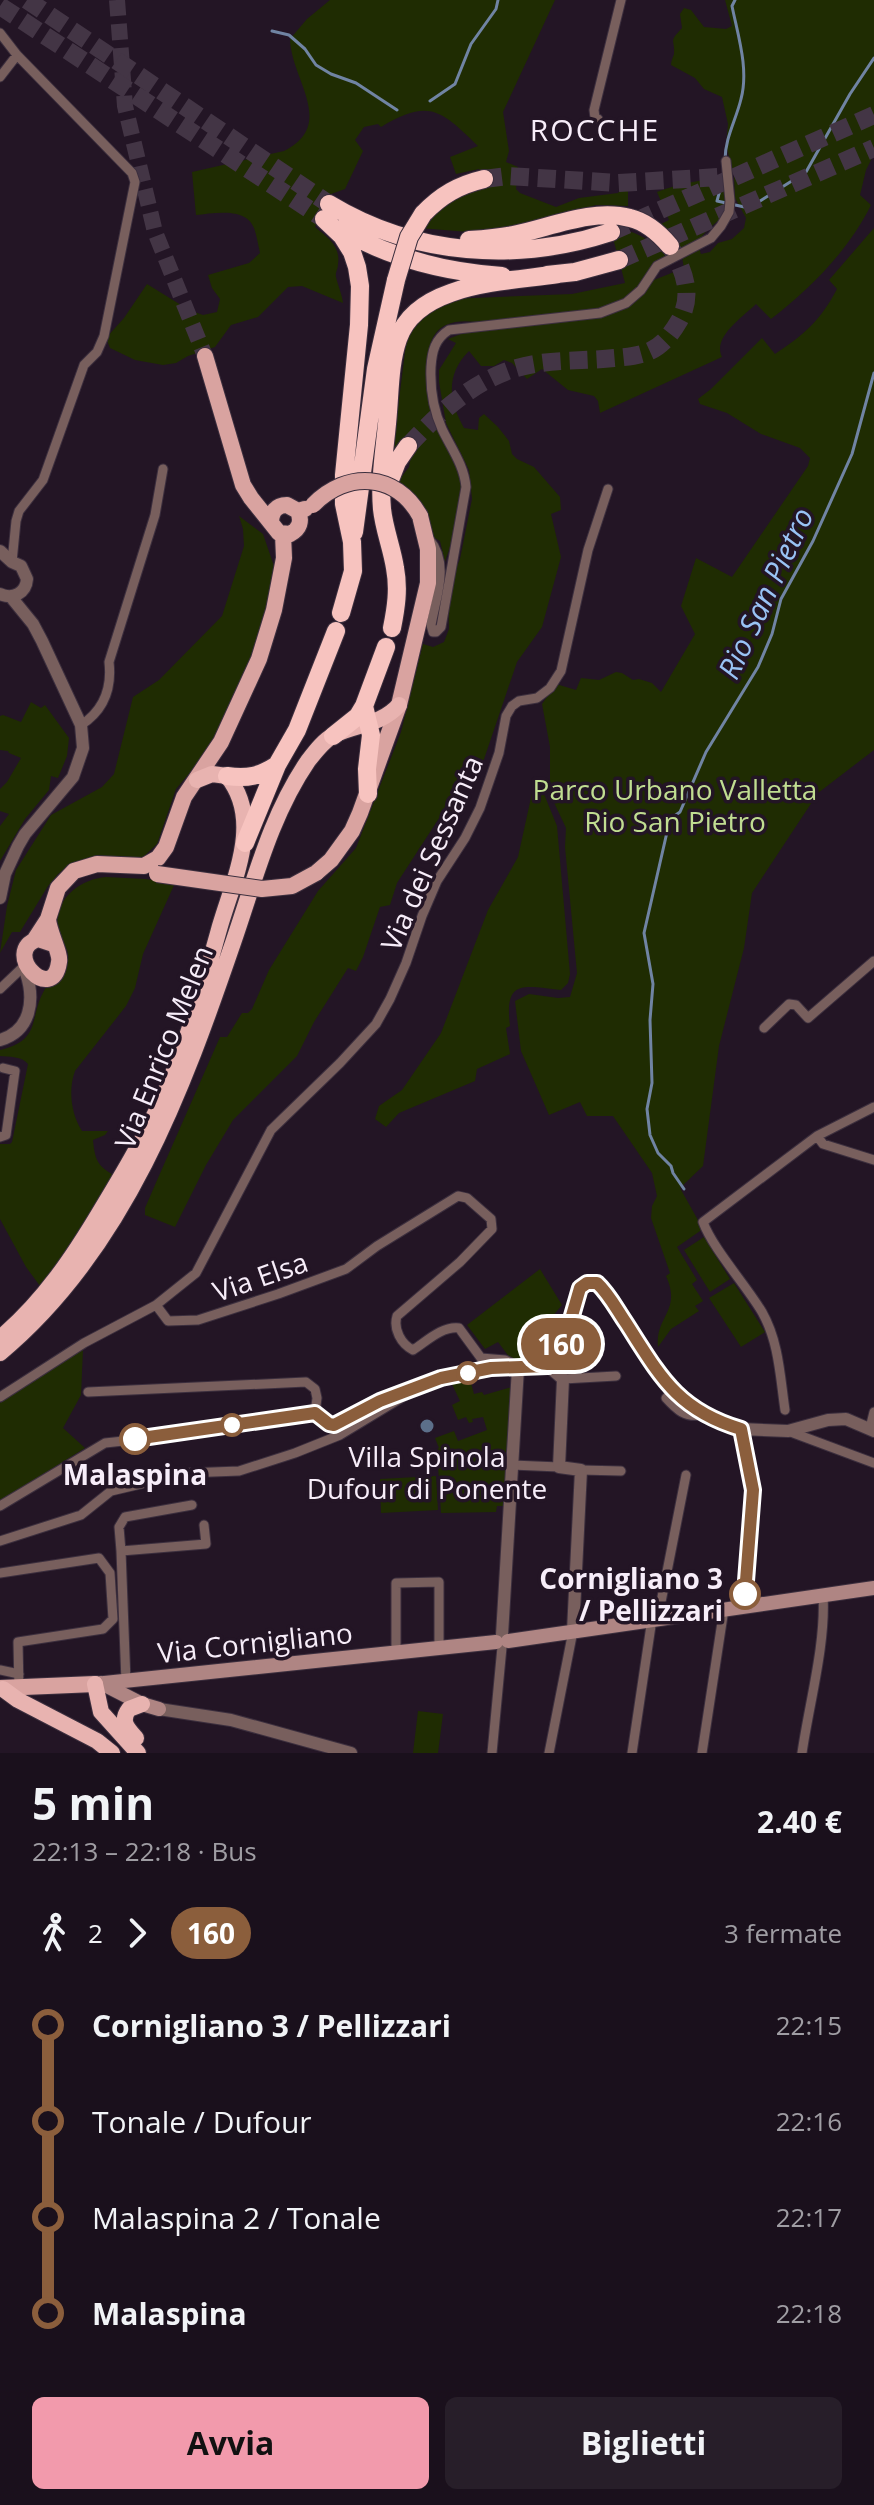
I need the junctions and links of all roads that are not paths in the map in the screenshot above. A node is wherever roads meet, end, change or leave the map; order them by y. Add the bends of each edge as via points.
1 (621, 0) edge
2 (0, 33) edge
3 (17, 55) junction
4 (0, 77) edge
5 (598, 119) dead end
6 (726, 161) dead end
7 (484, 179) tunnel mouth
8 (327, 211) junction
9 (611, 232) tunnel mouth
10 (421, 242) junction
11 (670, 246) tunnel mouth
12 (619, 260) tunnel mouth
13 (558, 274) junction
14 (205, 356) tunnel mouth
15 (408, 446) tunnel mouth
16 (163, 469) dead end
17 (608, 489) dead end
18 (382, 507) junction
19 (306, 508) junction
20 (276, 522) junction
21 (427, 536) junction
22 (352, 542) junction
23 (0, 551) edge
24 (6, 564) edge
25 (25, 589) junction
26 (5, 595) edge
27 (33, 624) junction
28 (399, 705) junction
29 (364, 706) junction
30 (81, 725) junction
31 (370, 725) junction
32 (333, 736) junction
33 (277, 765) junction
34 (227, 776) junction
35 (197, 780) junction
36 (368, 794) junction
37 (245, 843) junction
38 (134, 867) junction
39 (0, 898) edge
40 (48, 919) junction
41 (35, 939) junction
42 (53, 944) junction
43 (874, 961) edge
44 (24, 971) junction
45 (51, 975) junction
46 (0, 989) edge
47 (31, 1004) junction
48 (764, 1028) dead end
49 (0, 1040) edge
50 (3, 1068) dead end
51 (874, 1107) edge
52 (817, 1136) junction
53 (0, 1137) edge
54 (874, 1160) edge
55 (156, 1305) junction
56 (0, 1338) edge
57 (0, 1353) edge
58 (548, 1366) junction
59 (515, 1368) junction
60 (616, 1376) dead end
61 (563, 1379) junction
62 (416, 1389) junction
63 (88, 1392) dead end
64 (0, 1397) edge
65 (666, 1398) dead end
66 (785, 1410) dead end
67 (874, 1412) edge
68 (315, 1413) junction
69 (702, 1415) junction
70 (741, 1429) junction
71 (872, 1430) edge
72 (788, 1431) junction
73 (874, 1463) edge
74 (512, 1465) junction
75 (559, 1467) junction
76 (581, 1470) junction
77 (621, 1471) dead end
78 (686, 1475) dead end
79 (192, 1505) dead end
80 (0, 1506) edge
81 (204, 1525) dead end
82 (0, 1541) edge
83 (121, 1551) junction
84 (0, 1573) edge
85 (874, 1588) edge
86 (823, 1595) junction
87 (744, 1606) junction
88 (724, 1609) junction
89 (656, 1618) junction
90 (573, 1631) junction
91 (502, 1641) junction
92 (439, 1649) junction
93 (396, 1654) junction
94 (0, 1670) edge
95 (133, 1681) junction
96 (98, 1683) junction
97 (10, 1685) edge
98 (142, 1704) junction
99 (159, 1709) junction
100 (112, 1753) edge
101 (138, 1753) edge
102 (144, 1753) edge
103 (351, 1753) edge
104 (492, 1753) edge
105 (549, 1753) edge
106 (632, 1753) edge
107 (702, 1753) edge
108 (802, 1753) edge

1 - 5 street via 594,110
2 - 3 street
3 - 4 street
3 - 24 street via 135,182 104,336 84,365 43,480 19,511
6 - 21 street via 730,201 721,226 711,238 657,266 626,303 600,313 449,330 438,340 432,399 466,487 436,632 431,625 441,564
7 - 22 highway, bridge via 440,198 409,237 376,369
8 - 10 highway
8 - 13 highway via 356,238 443,269 499,276
8 - 22 highway via 352,252 360,286 344,475
9 - 10 highway via 571,245 511,252
10 - 11 highway via 487,239 615,216 644,223
12 - 13 highway
13 - 18 highway via 447,293 412,316 398,337 392,371
14 - 20 main road via 243,485
15 - 18 highway
16 - 30 street via 155,515 109,662 106,696
17 - 55 street, Via dei Sessanta via 588,550 561,671 550,688 537,698 519,701 506,716 480,808 437,881 390,999 376,1024 271,1130 196,1273
18 - 29 highway via 396,570 397,602
19 - 20 main road via 287,505
19 - 20 main road via 290,534
19 - 21 main road, bridge via 339,486 364,481 389,486 408,498
20 - 35 main road via 284,558 267,635 228,729
21 - 28 main road via 428,583
22 - 33 highway via 353,571 338,622 297,730
23 - 24 street
24 - 25 street via 21,566 27,573
25 - 26 street
25 - 27 street
26 - 27 street
27 - 30 street
28 - 31 highway
28 - 36 main road
29 - 31 highway
29 - 32 highway
30 - 39 street via 83,748 73,777 18,846
31 - 32 highway
31 - 36 highway
32 - 57 highway, Via Enrico Melen via 310,758 282,808 184,1079 125,1199 86,1263
33 - 34 highway via 252,778
33 - 37 highway
34 - 35 highway
34 - 37 highway via 243,807
35 - 38 main road via 184,797 164,851 151,863
36 - 38 main road, bridge via 343,845 316,873 292,886 262,889
37 - 56 highway, Via Enrico Melen via 190,1028 154,1116 75,1254
38 - 40 main road via 97,864 74,871 58,888
40 - 41 main road
40 - 42 main road
41 - 42 main road
41 - 44 main road via 22,949
42 - 45 main road via 60,959
43 - 48 street via 808,1018 789,1004
44 - 45 main road via 38,979
44 - 46 street
44 - 47 street
45 - 47 street
47 - 49 street via 20,1028
50 - 53 street via 15,1071 6,1135
51 - 52 street
52 - 54 street via 823,1144
52 - 66 street via 703,1222 772,1333
55 - 59 street, Via Elsa via 168,1321 198,1320 278,1294 346,1269 458,1196 491,1219 492,1229 395,1323 413,1350 442,1330 459,1328 481,1358 505,1360
55 - 64 street, Via dei Sessanta
58 - 59 street
58 - 61 street
58 - 69 street via 569,1326 580,1288 597,1283 667,1384
59 - 62 street via 441,1378
59 - 74 street
60 - 61 street
61 - 75 street
62 - 68 street via 334,1425
62 - 82 street via 340,1435 295,1453 239,1471 187,1473 111,1491 81,1515
63 - 68 street via 306,1382 315,1389
65 - 69 street via 683,1414
67 - 71 street
68 - 80 street via 105,1443
69 - 70 street
70 - 72 street
70 - 87 street via 753,1490
71 - 72 street via 846,1419
72 - 73 street
74 - 75 street
74 - 91 street
75 - 76 street
76 - 77 street
76 - 90 street
78 - 89 street
79 - 83 street via 125,1517 119,1527
81 - 83 street via 206,1544
83 - 95 street
84 - 97 street via 99,1558 110,1573 112,1623 103,1629 18,1642
85 - 86 main road, Via Cornigliano
86 - 87 main road, Via Cornigliano
86 - 108 street
87 - 88 main road, Via Cornigliano
88 - 89 main road, Via Cornigliano
88 - 107 street
89 - 90 main road, Via Cornigliano
89 - 106 street
90 - 91 main road, Via Cornigliano
90 - 105 street
91 - 92 main road, Via Cornigliano
91 - 104 street
92 - 93 main road, Via Cornigliano
92 - 93 street via 439,1582 396,1583
93 - 95 main road, Via Cornigliano
94 - 97 street
95 - 96 main road, Via Cornigliano
95 - 99 main road via 149,1690
96 - 97 main road, Via Cornigliano
96 - 98 main road
96 - 101 highway via 101,1712
97 - 100 highway via 18,1700
98 - 99 main road
98 - 102 highway via 129,1709 124,1723
99 - 103 street via 231,1720

